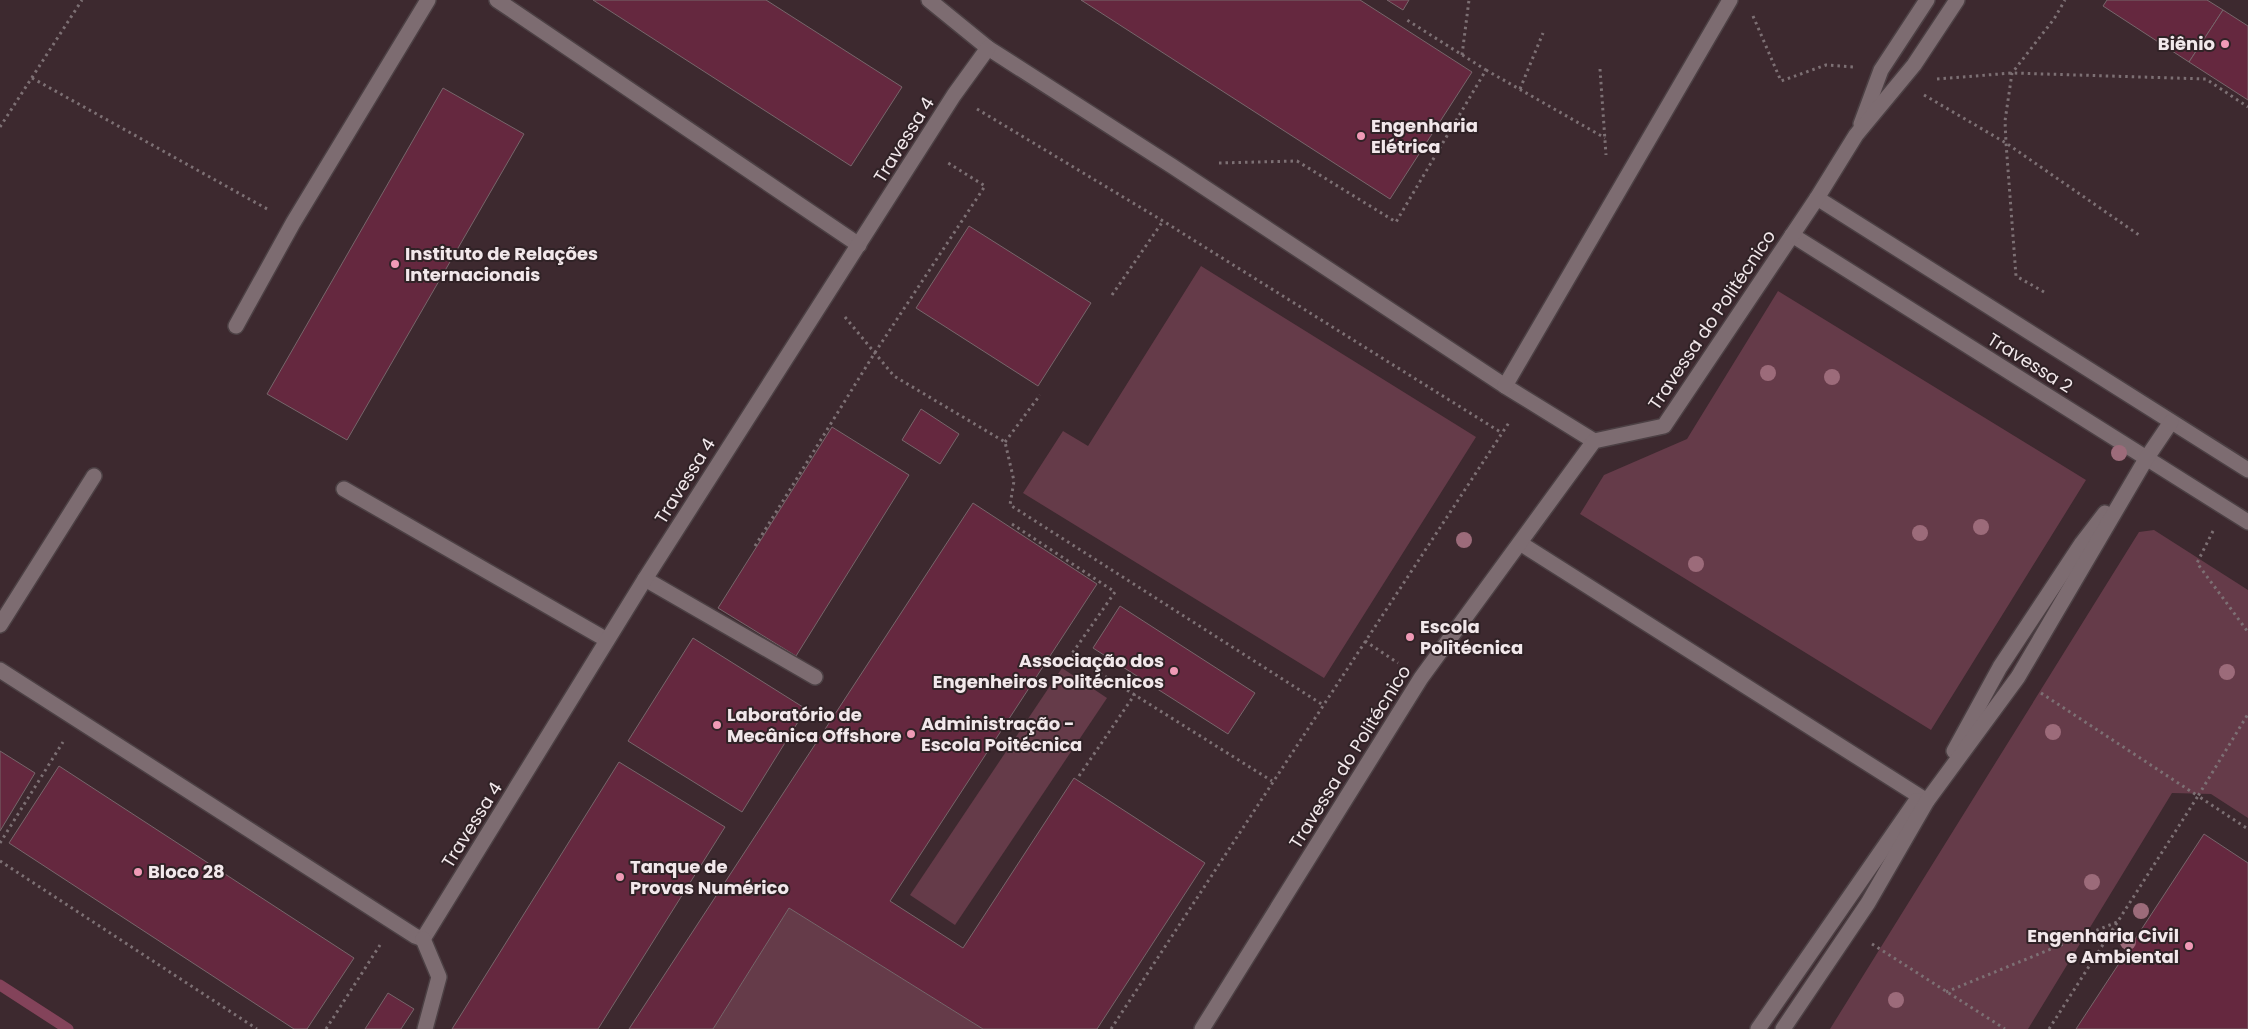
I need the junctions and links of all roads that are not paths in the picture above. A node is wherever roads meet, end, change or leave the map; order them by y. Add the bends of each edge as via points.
1 (428, 0) edge
2 (929, 0) edge
3 (1730, 0) edge
4 (1927, 0) edge
5 (1958, 0) edge
6 (500, 1) edge
7 (988, 48) junction
8 (1856, 135) junction
9 (1817, 198) junction
10 (1792, 235) junction
11 (859, 245) junction
12 (236, 326) dead end
13 (1505, 386) junction
14 (2171, 422) junction
15 (1594, 441) junction
16 (2146, 459) junction
17 (2248, 470) edge
18 (94, 476) dead end
19 (344, 489) dead end
20 (2248, 522) edge
21 (1520, 542) junction
22 (645, 579) junction
23 (0, 624) edge
24 (608, 640) junction
25 (0, 670) edge
26 (815, 677) dead end
27 (1927, 800) junction
28 (423, 939) junction
29 (425, 1029) edge
30 (1202, 1029) edge
31 (1758, 1029) edge
32 (1783, 1029) edge

1 - 12 lane via 293,223
2 - 7 lane
3 - 13 lane
4 - 8 lane, Travessa do Politécnico via 1881,70
5 - 8 lane, Travessa do Politécnico via 1901,82
6 - 11 lane
7 - 11 lane, Travessa 4 via 954,95
7 - 13 lane
8 - 9 lane, Travessa do Politécnico
9 - 10 lane, Travessa do Politécnico
9 - 14 lane, Travessa 2
10 - 15 lane, Travessa do Politécnico via 1664,426
10 - 16 lane, Travessa 2
11 - 22 lane, Travessa 4
13 - 15 lane
14 - 16 lane
14 - 17 lane, Travessa 2
15 - 21 lane, Travessa do Politécnico
16 - 20 lane, Travessa 2
16 - 27 lane via 2018,678
16 - 27 lane via 2082,543 2000,667
18 - 23 lane
19 - 24 lane
21 - 27 lane
21 - 30 lane, Travessa do Politécnico via 1421,678
22 - 24 lane, Travessa 4
22 - 26 lane
24 - 28 lane, Travessa 4
25 - 28 lane
27 - 31 lane via 1916,802
27 - 32 lane via 1868,903
28 - 29 lane via 438,977

